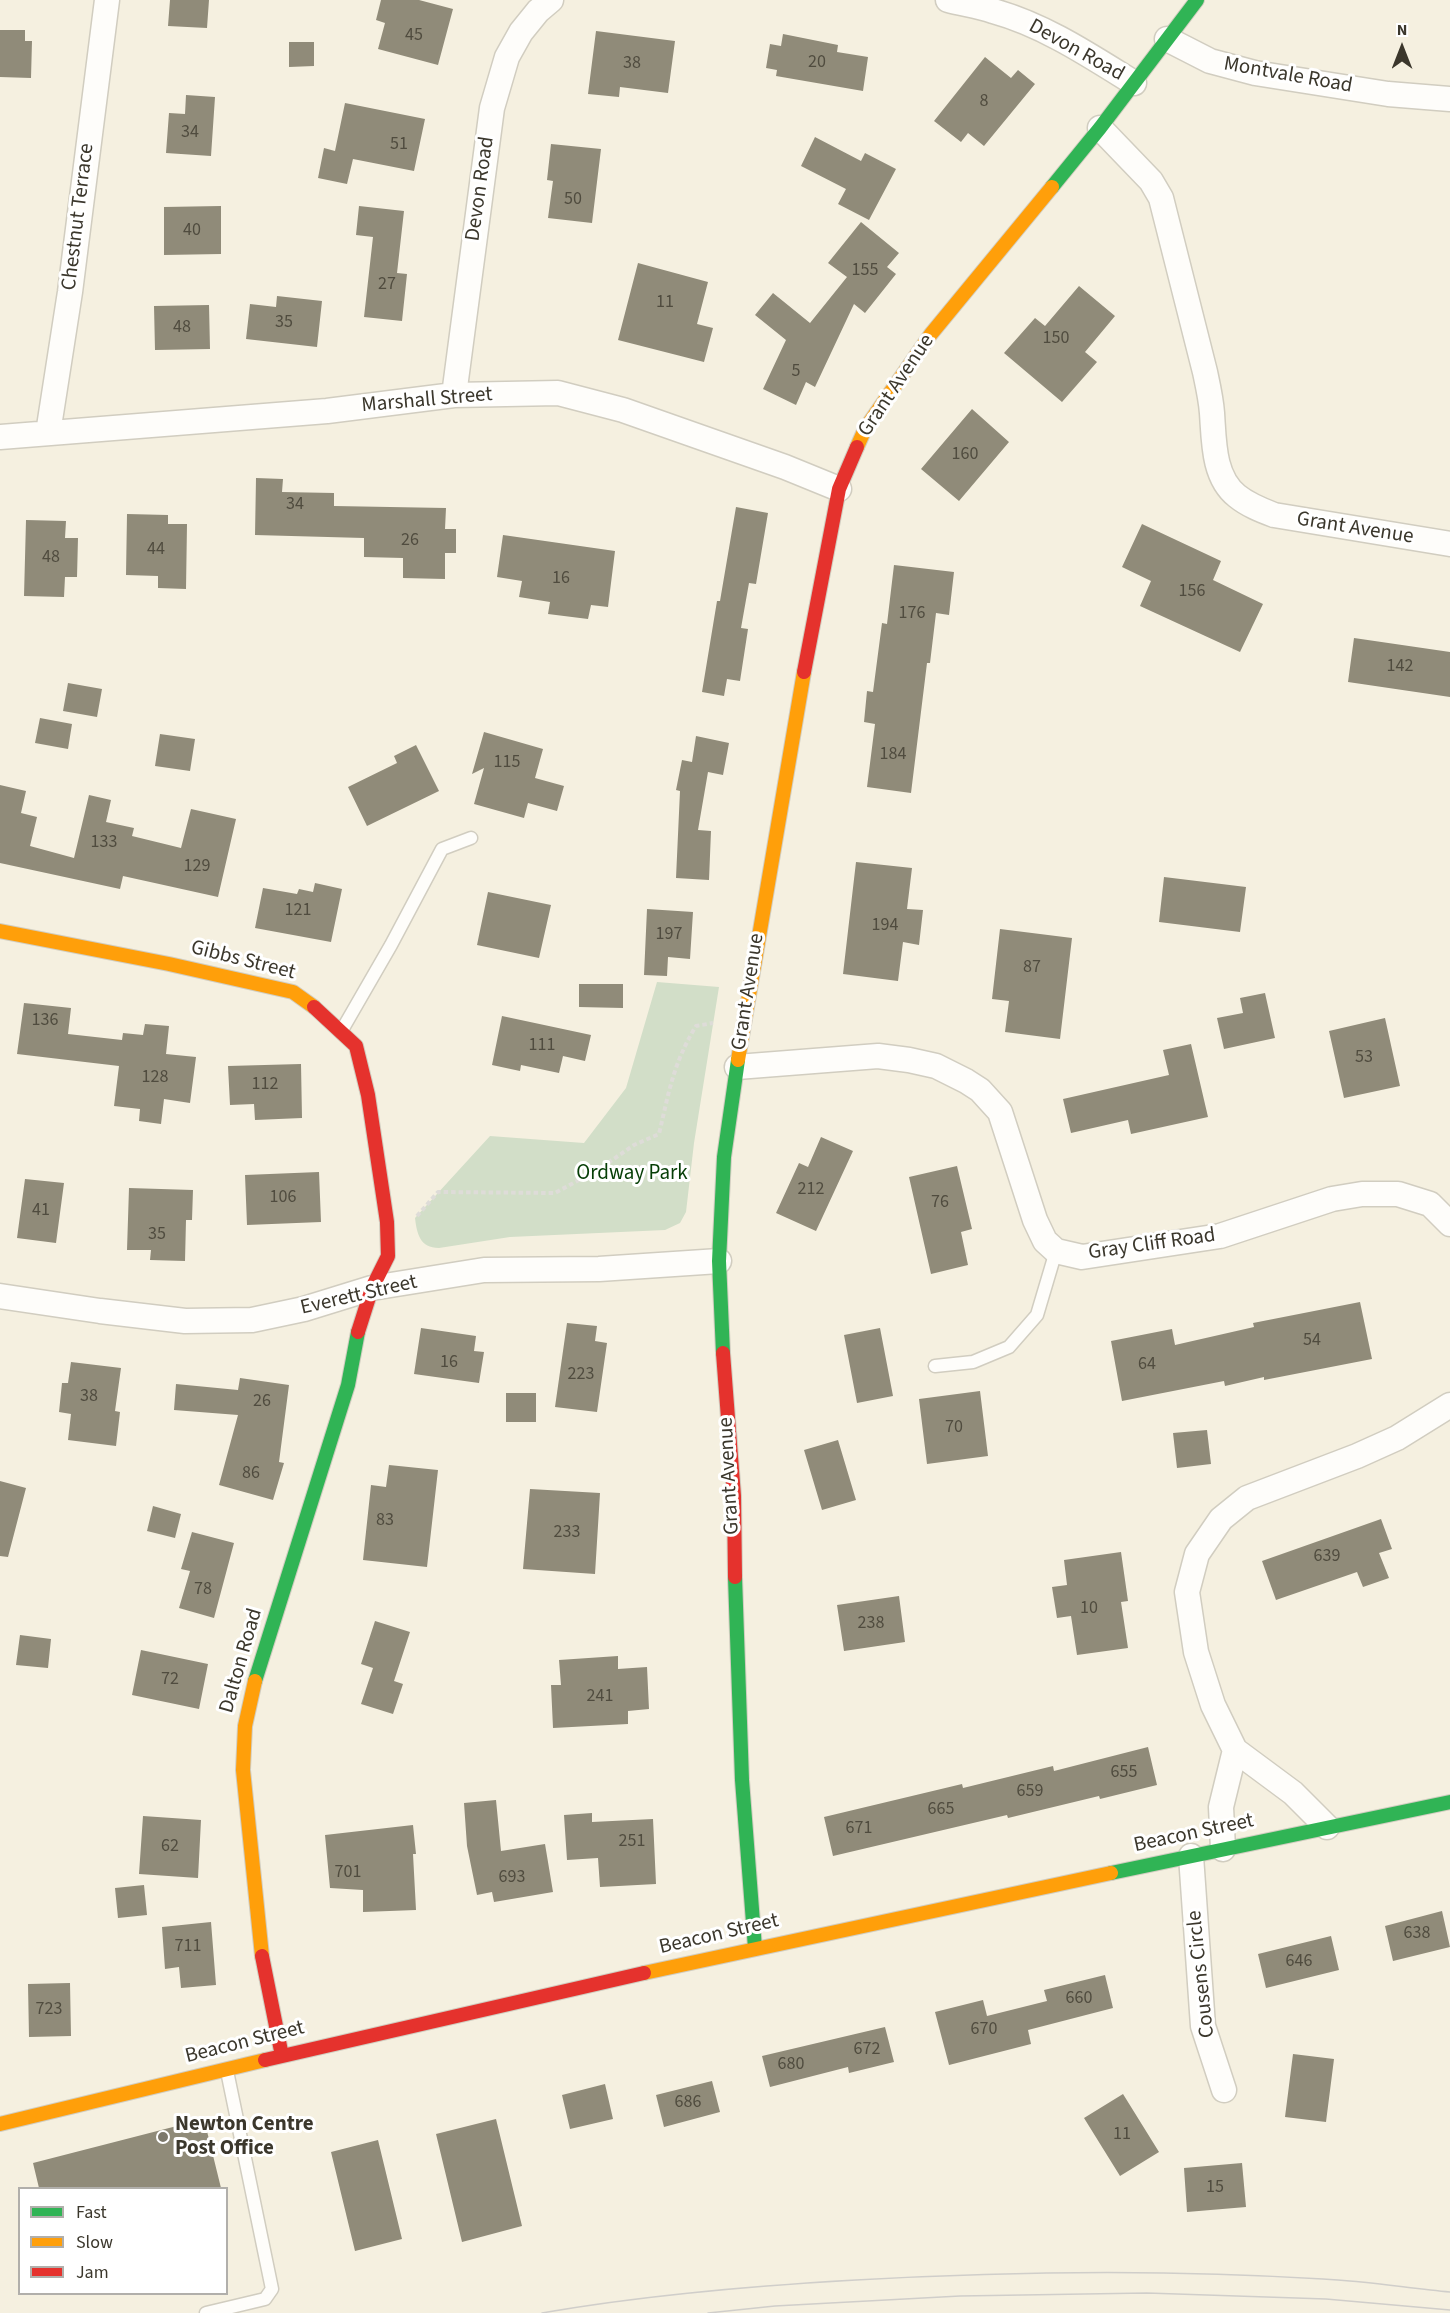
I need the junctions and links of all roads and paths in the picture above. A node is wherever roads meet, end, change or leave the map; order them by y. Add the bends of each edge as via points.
1 (107, 0) edge
2 (551, 0) edge
3 (948, 0) edge
4 (1197, 0) edge
5 (1167, 39) junction
6 (1134, 83) junction
7 (1450, 99) edge
8 (1100, 128) junction
9 (454, 395) junction
10 (48, 433) junction
11 (0, 437) edge
12 (839, 489) junction
13 (1450, 544) edge
14 (471, 838) dead end
15 (0, 931) edge
16 (713, 1023) dead end
17 (342, 1031) junction
18 (737, 1067) junction
19 (415, 1218) dead end
20 (1450, 1224) edge
21 (1056, 1251) junction
22 (719, 1261) junction
23 (372, 1288) junction
24 (0, 1296) edge
25 (935, 1366) dead end
26 (1450, 1405) edge
27 (1235, 1750) junction
28 (1450, 1802) edge
29 (1327, 1827) junction
30 (1223, 1849) junction
31 (1191, 1856) junction
32 (754, 1948) junction
33 (282, 2055) junction
34 (227, 2069) junction
35 (1224, 2090) dead end
36 (0, 2124) edge
37 (206, 2313) edge

1 - 10 street, Chestnut Terrace
2 - 9 street, Devon Road via 520,32 507,57 492,108
3 - 6 street, Devon Road via 993,11 1042,30
4 - 5 street, Grant Avenue
5 - 6 street, Grant Avenue
5 - 7 street, Montvale Road via 1210,61 1248,71 1388,94
6 - 8 street, Grant Avenue
8 - 12 street, Grant Avenue via 931,334 865,429
8 - 13 street, Grant Avenue via 1136,164 1161,198 1205,372 1215,450 1226,484 1236,495 1274,515
9 - 10 street, Marshall Street via 327,411
9 - 12 street, Marshall Street via 558,393 623,410
10 - 11 street, Marshall Street
12 - 18 street, Grant Avenue via 791,740
14 - 17 lane via 442,849
15 - 17 street, Gibbs Street via 293,992
16 - 19 path via 696,1026 685,1044 673,1073 659,1134 555,1193 438,1192
17 - 23 street, Gibbs Street via 356,1046 368,1095 387,1221 388,1256
18 - 21 street, Gray Cliff Road via 878,1056 936,1066 966,1081 1000,1112 1035,1220 1045,1241
18 - 22 street, Grant Avenue via 724,1157
20 - 21 street, Gray Cliff Road via 1430,1204 1398,1194 1362,1194 1332,1199 1220,1236 1082,1257
21 - 25 lane via 1037,1315 1009,1347 973,1362
22 - 23 street, Everett Street via 599,1269 484,1270
22 - 32 street, Grant Avenue via 734,1496 742,1780
23 - 24 street, Everett Street via 252,1320 184,1321
23 - 33 street, Dalton Road via 345,1396 253,1686 245,1726 243,1770 257,1918
26 - 27 street via 1387,1442 1247,1498 1221,1519 1197,1554 1187,1592 1196,1652 1213,1705
27 - 29 street via 1293,1793
27 - 30 street via 1221,1807
28 - 29 street, Beacon Street
29 - 30 street, Beacon Street
30 - 31 street, Beacon Street
31 - 32 street, Beacon Street
31 - 35 street, Cousens Circle via 1203,2026
32 - 33 street, Beacon Street
33 - 34 street, Beacon Street
34 - 36 street, Beacon Street
34 - 37 lane via 272,2289 265,2299

